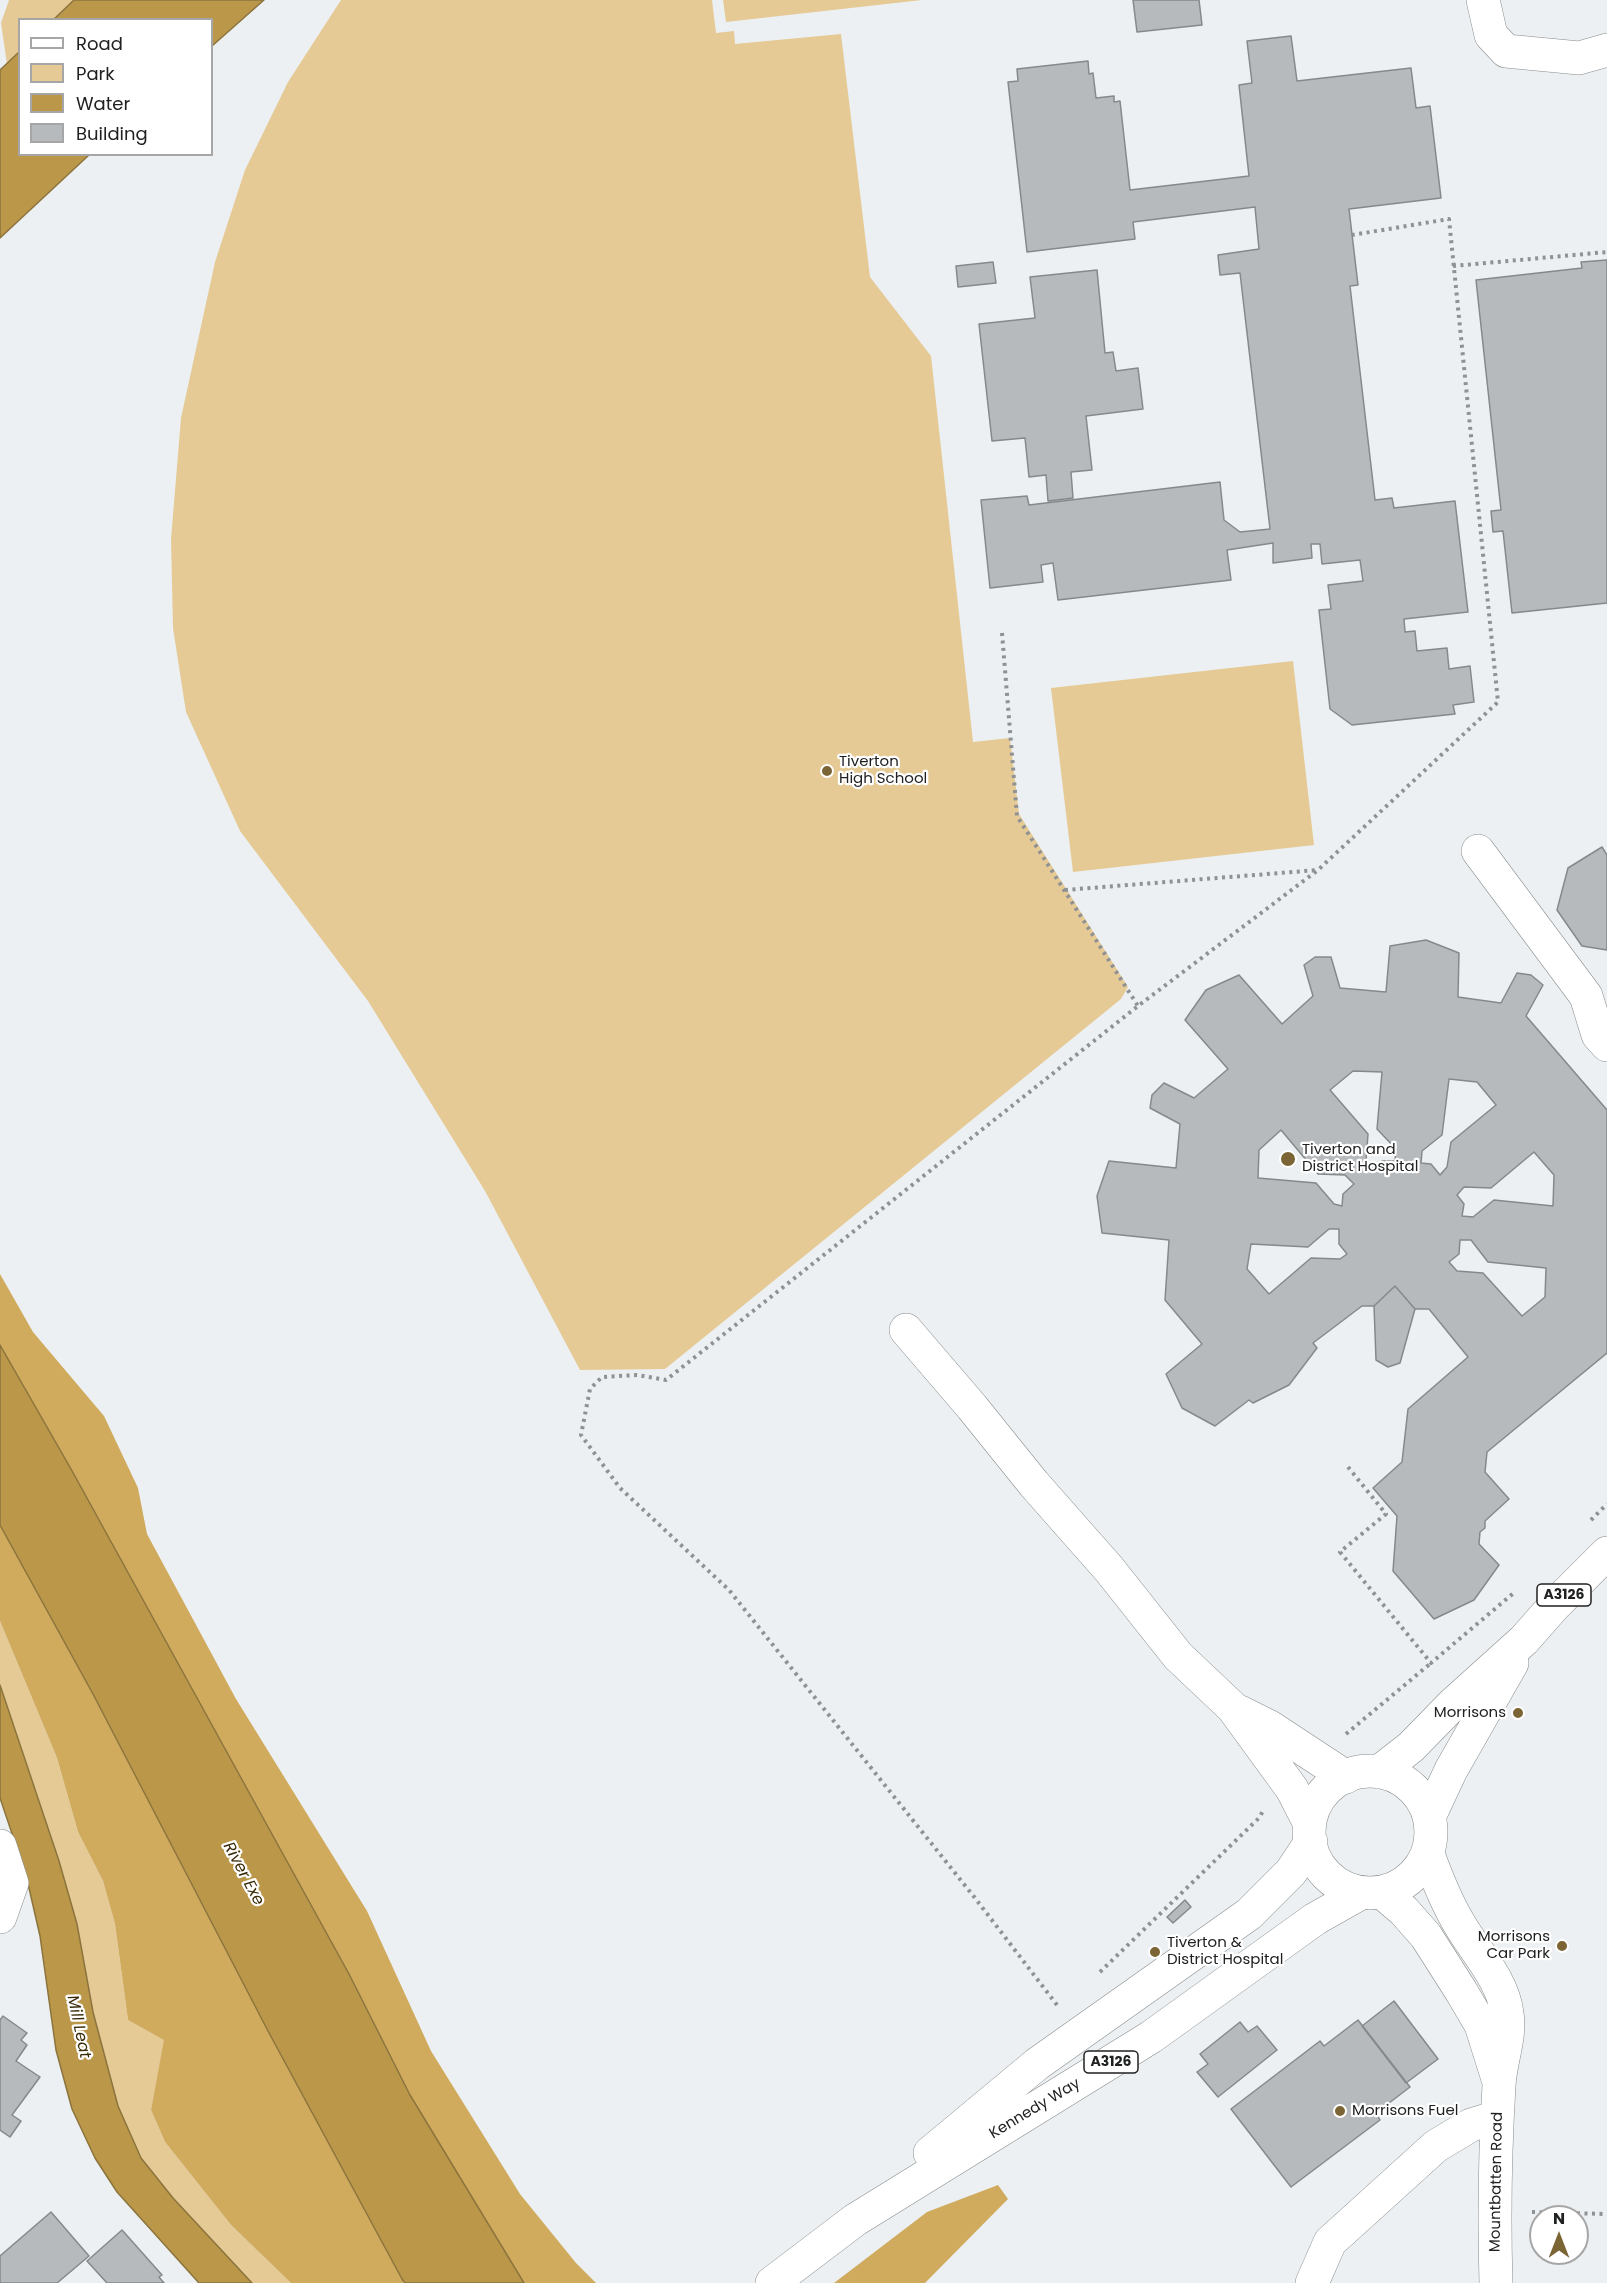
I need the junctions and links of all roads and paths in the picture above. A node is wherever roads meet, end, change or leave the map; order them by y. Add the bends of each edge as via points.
1 (1484, 0) edge
2 (1607, 51) edge
3 (1352, 234) dead end
4 (1607, 252) edge
5 (1453, 266) junction
6 (1002, 633) dead end
7 (1478, 851) dead end
8 (1318, 870) junction
9 (1065, 890) junction
10 (1138, 1006) junction
11 (1607, 1045) edge
12 (906, 1330) dead end
13 (1348, 1467) dead end
14 (1607, 1553) edge
15 (1554, 1606) junction
16 (1524, 1640) junction
17 (1233, 1708) junction
18 (1379, 1772) junction
19 (1346, 1777) junction
20 (1429, 1817) junction
21 (1258, 1818) dead end
22 (1310, 1832) junction
23 (0, 1846) edge
24 (1428, 1854) junction
25 (1372, 1893) junction
26 (0, 1917) edge
27 (1093, 1979) dead end
28 (1078, 2034) junction
29 (1499, 2080) junction
30 (1497, 2117) junction
31 (1495, 2211) junction
32 (1607, 2214) edge
33 (855, 2220) junction
34 (772, 2283) edge
35 (1312, 2283) edge
36 (1496, 2283) edge

1 - 2 main road via 1491,35 1506,51 1579,58
3 - 5 path via 1449,219
4 - 5 path
5 - 8 path via 1498,702
6 - 9 path via 1017,816
7 - 11 main road via 1586,996 1598,1035
8 - 9 path
8 - 10 path
9 - 10 path
10 - 28 path via 666,1380 637,1375 602,1377 590,1389 581,1435 620,1488 729,1590 975,1898
12 - 17 main road via 1178,1656
13 - 15 path via 1386,1514 1340,1552 1431,1663 1525,1583
14 - 15 main road, A3126
15 - 16 main road, A3126
16 - 18 main road, A3126 via 1411,1747
16 - 20 main road, A3126
17 - 19 main road via 1270,1727
17 - 22 main road via 1292,1789
18 - 19 main road, A3126
18 - 20 main road, A3126 via 1399,1778 1418,1792
19 - 22 main road, A3126 via 1337,1780 1317,1802
20 - 24 main road, A3126 via 1432,1829
21 - 27 path
22 - 25 main road via 1312,1854 1328,1877 1339,1886
22 - 28 main road, Kennedy Way / A3126 via 1291,1872 1249,1914
23 - 26 main road via 12,1883
24 - 25 main road, A3126 via 1409,1881
24 - 29 main road, Mountbatten Road via 1441,1892 1501,1990 1508,2013 1508,2042
25 - 29 main road, Mountbatten Road via 1404,1911 1426,1936 1481,2025
25 - 33 main road, Kennedy Way / A3126 via 1316,1919 1151,2037
28 - 33 main road, Kennedy Way / A3126 via 1028,2071
29 - 30 main road, Mountbatten Road
30 - 31 main road, Mountbatten Road
30 - 35 main road via 1471,2125 1436,2146 1330,2242
31 - 32 path
31 - 36 main road, Mountbatten Road
33 - 34 main road, Kennedy Way / A3126

